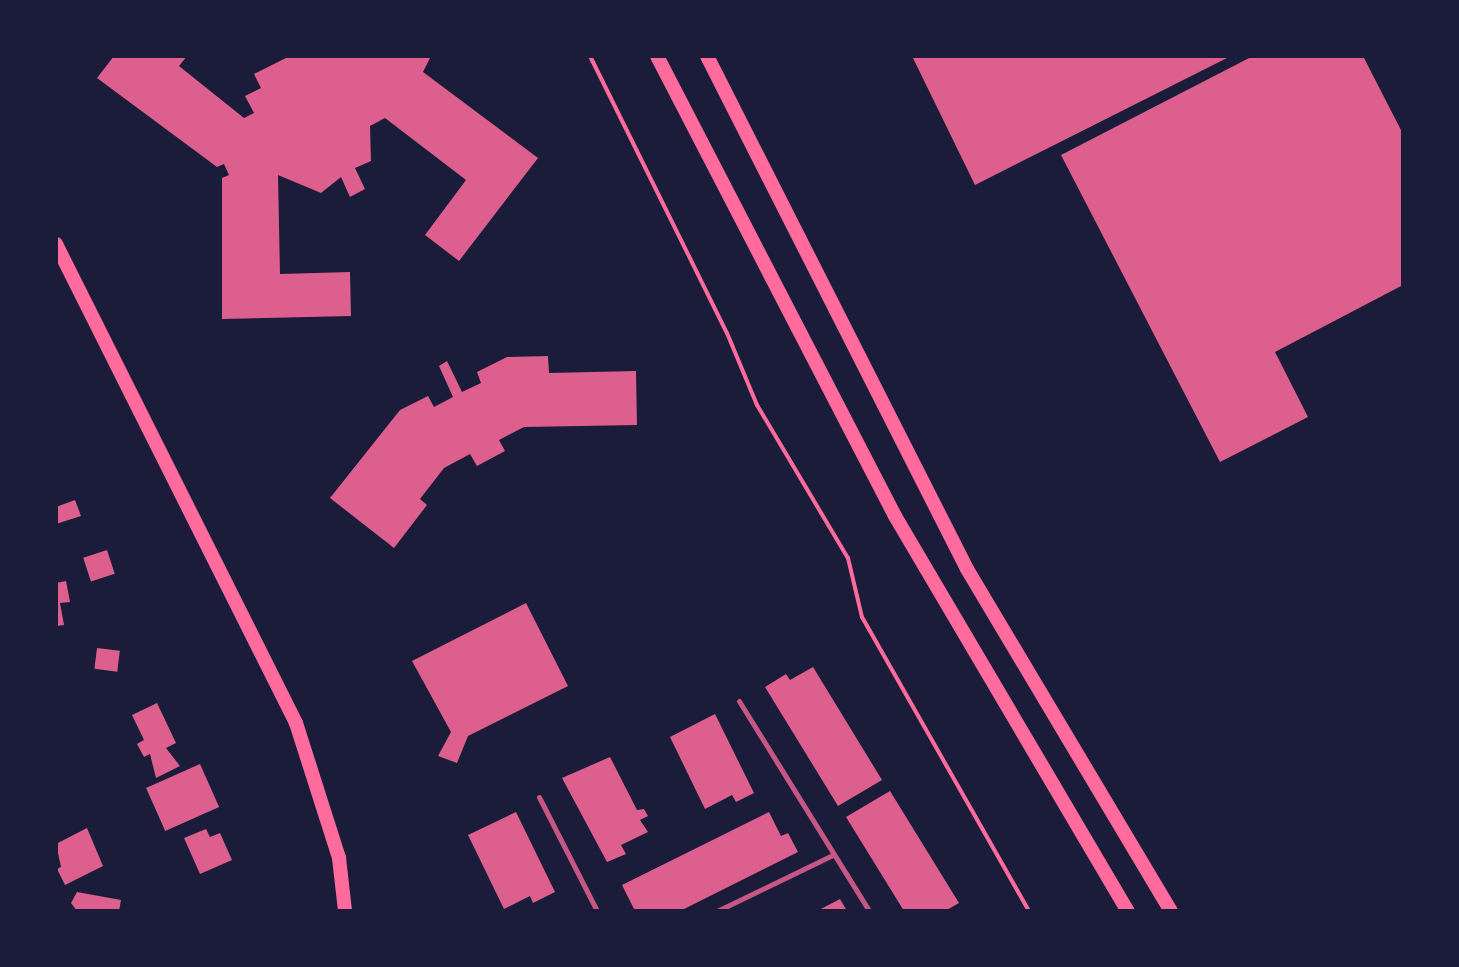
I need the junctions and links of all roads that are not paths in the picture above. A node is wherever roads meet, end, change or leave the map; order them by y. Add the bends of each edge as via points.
1 (657, 56) edge
2 (707, 56) edge
3 (56, 244) edge
4 (739, 701) dead end
5 (539, 797) dead end
6 (833, 855) junction
7 (345, 911) edge
8 (597, 911) edge
9 (717, 911) edge
10 (869, 911) edge
11 (1128, 911) edge
12 (1171, 911) edge

1 - 11 main road via 895,516
2 - 12 main road via 967,569
3 - 7 main road via 296,723 339,858
4 - 6 lane
5 - 8 lane
6 - 9 lane
6 - 10 lane

